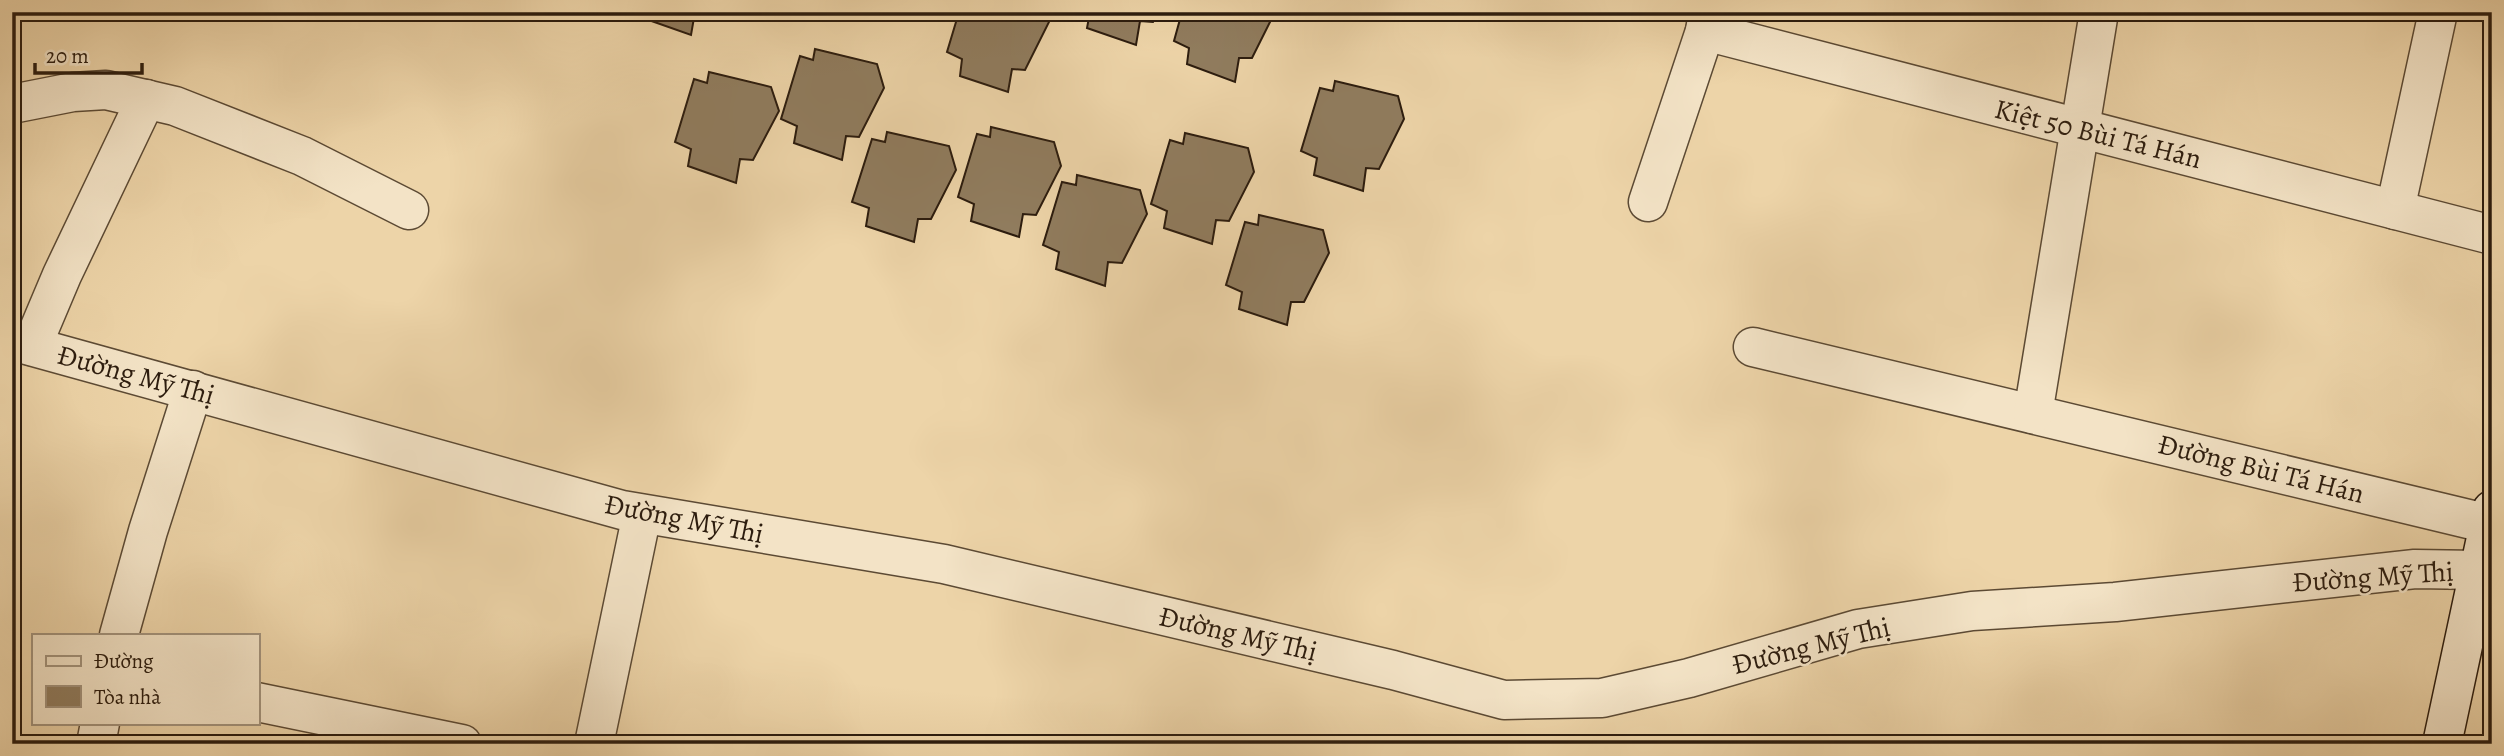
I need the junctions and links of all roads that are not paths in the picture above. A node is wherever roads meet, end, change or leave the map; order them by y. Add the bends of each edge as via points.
1 (2099, 12) edge
2 (2438, 12) edge
3 (1706, 22) edge
4 (146, 99) junction
5 (12, 104) edge
6 (2080, 130) junction
7 (1648, 202) dead end
8 (2395, 210) junction
9 (409, 211) dead end
10 (2492, 235) edge
11 (22, 344) edge
12 (1753, 347) dead end
13 (193, 390) junction
14 (2033, 414) junction
15 (642, 513) junction
16 (2490, 517) edge
17 (2479, 570) junction
18 (119, 634) edge
19 (259, 702) edge
20 (100, 724) edge
21 (96, 744) edge
22 (462, 744) edge
23 (594, 744) edge
24 (2442, 744) edge

1 - 6 street
2 - 8 street
3 - 6 street, Kiệt 50 Bùi Tá Hán
3 - 7 street
4 - 5 street via 90,90
4 - 9 street via 302,156
4 - 11 street via 62,275
6 - 8 street, Kiệt 50 Bùi Tá Hán
6 - 14 street
8 - 10 street, Kiệt 50 Bùi Tá Hán
11 - 13 street, Đường Mỹ Thị
12 - 14 street, Đường Bùi Tá Hán
13 - 15 street, Đường Mỹ Thị
13 - 18 street
14 - 16 street, Đường Bùi Tá Hán
15 - 17 street, Đường Mỹ Thị via 944,564 1504,700 1602,698 1858,629 1972,611 2115,602 2415,569
15 - 23 street
16 - 17 street, Đường Bùi Tá Hán
17 - 24 street, Đường Bùi Tá Hán
19 - 22 street
20 - 21 street

